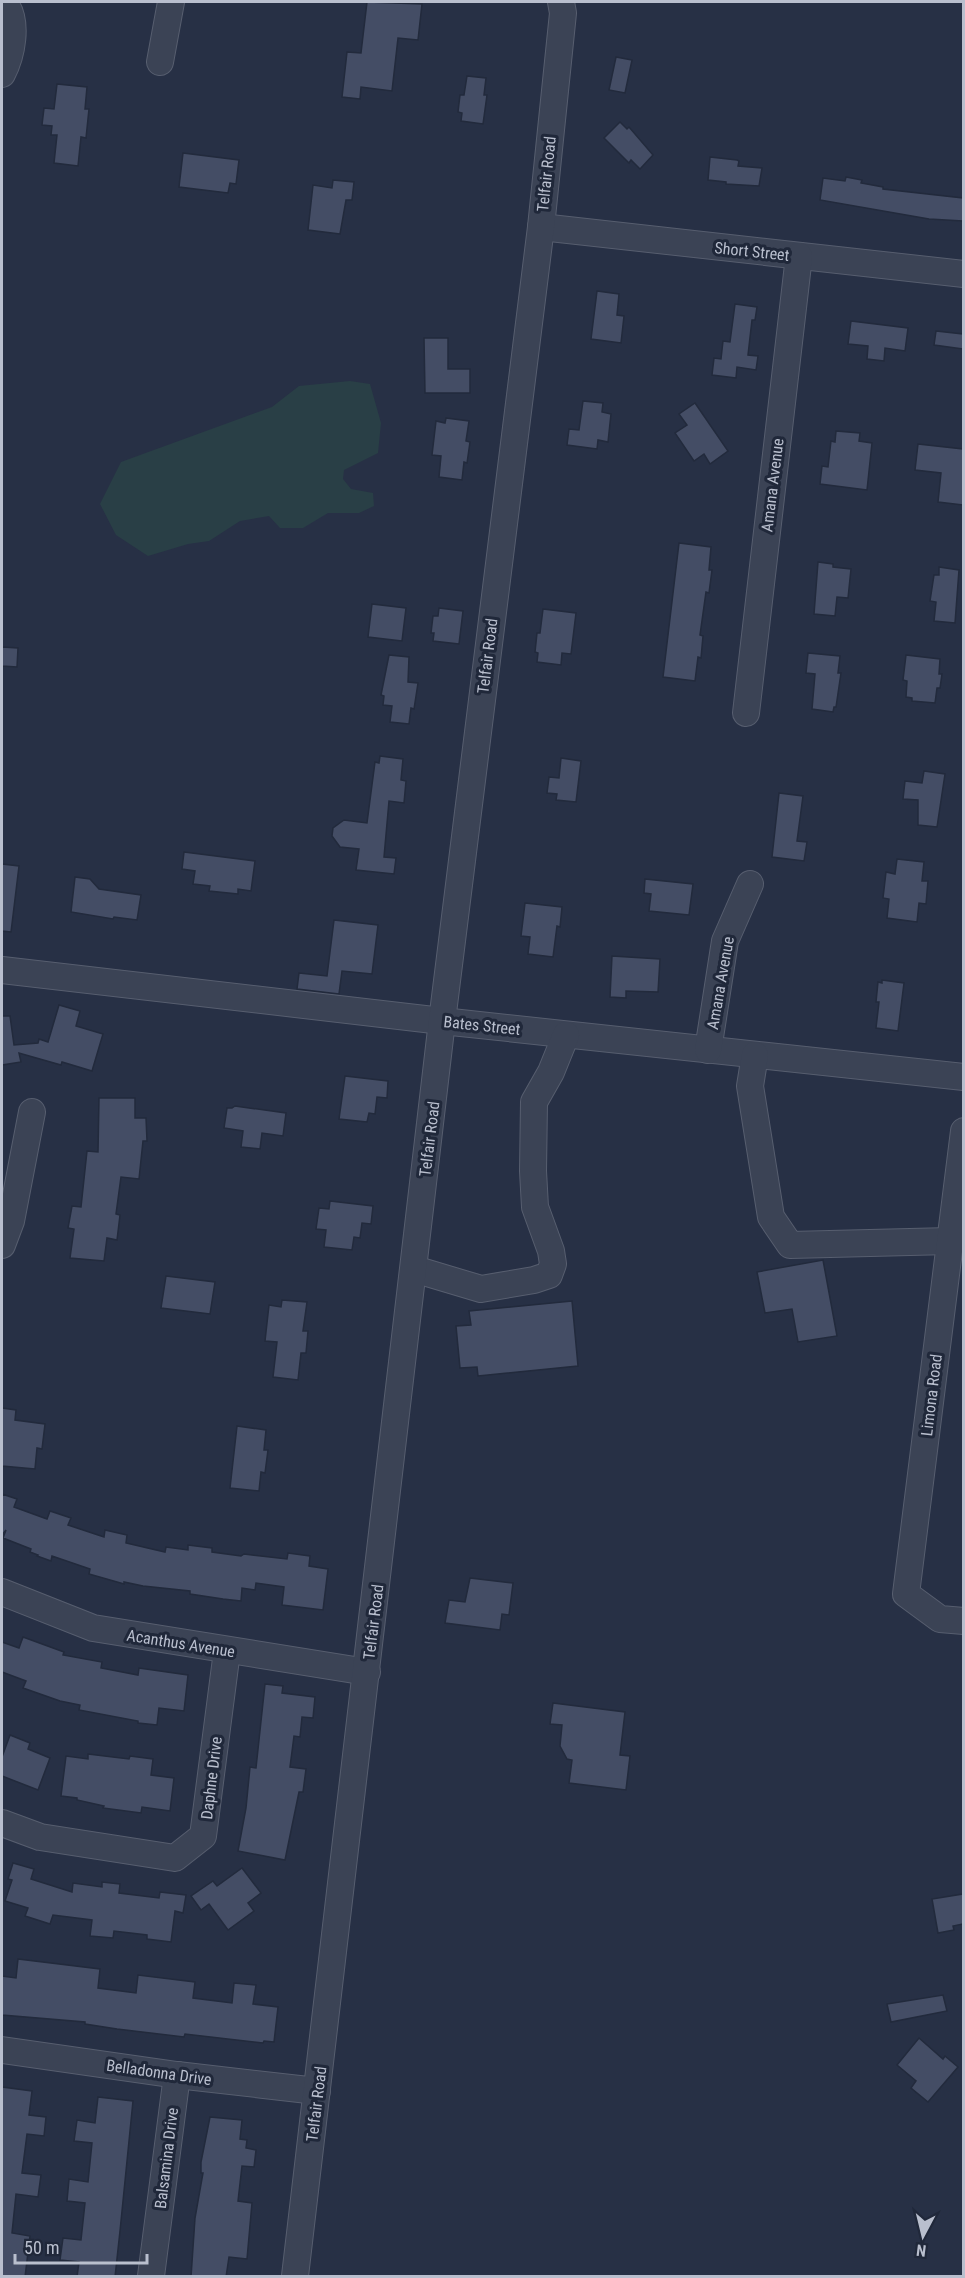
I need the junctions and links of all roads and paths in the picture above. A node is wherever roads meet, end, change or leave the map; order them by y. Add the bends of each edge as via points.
1 (171, 2) edge
2 (561, 2) edge
3 (4, 6) edge
4 (4, 60) edge
5 (160, 62) dead end
6 (541, 227) junction
7 (799, 256) junction
8 (963, 274) edge
9 (746, 713) dead end
10 (750, 884) dead end
11 (2, 970) edge
12 (442, 1021) junction
13 (566, 1035) junction
14 (708, 1050) junction
15 (754, 1055) junction
16 (963, 1077) edge
17 (32, 1112) dead end
18 (963, 1131) edge
19 (950, 1241) junction
20 (2, 1245) edge
21 (414, 1269) junction
22 (2, 1592) edge
23 (963, 1621) edge
24 (227, 1651) junction
25 (367, 1672) junction
26 (2, 1823) edge
27 (2, 2050) edge
28 (177, 2074) junction
29 (317, 2091) junction
30 (151, 2277) edge
31 (295, 2277) edge

1 - 5 street
2 - 6 street, Telfair Road
3 - 4 street via 13,21
6 - 7 street, Short Street
6 - 12 street, Telfair Road
7 - 8 street, Short Street
7 - 9 street, Amana Avenue
10 - 14 street, Amana Avenue via 725,941
11 - 12 street, Bates Street
12 - 13 street, Bates Street
12 - 21 street, Telfair Road
13 - 14 street, Bates Street
13 - 21 street via 534,1102 535,1207 551,1251 553,1264 549,1275 481,1289
14 - 15 street, Bates Street
15 - 16 street, Bates Street
15 - 19 street via 750,1086 771,1217 789,1245
17 - 20 street via 11,1221
18 - 19 street, Limona Road
19 - 23 street, Limona Road via 906,1594 940,1619
21 - 25 street, Telfair Road
22 - 24 street, Acanthus Avenue via 93,1628
24 - 25 street, Acanthus Avenue
24 - 26 street, Daphne Drive via 203,1836 176,1858 40,1837
25 - 29 street, Telfair Road
27 - 28 street, Belladonna Drive
28 - 29 street, Belladonna Drive
28 - 30 street, Balsamina Drive
29 - 31 street, Telfair Road

